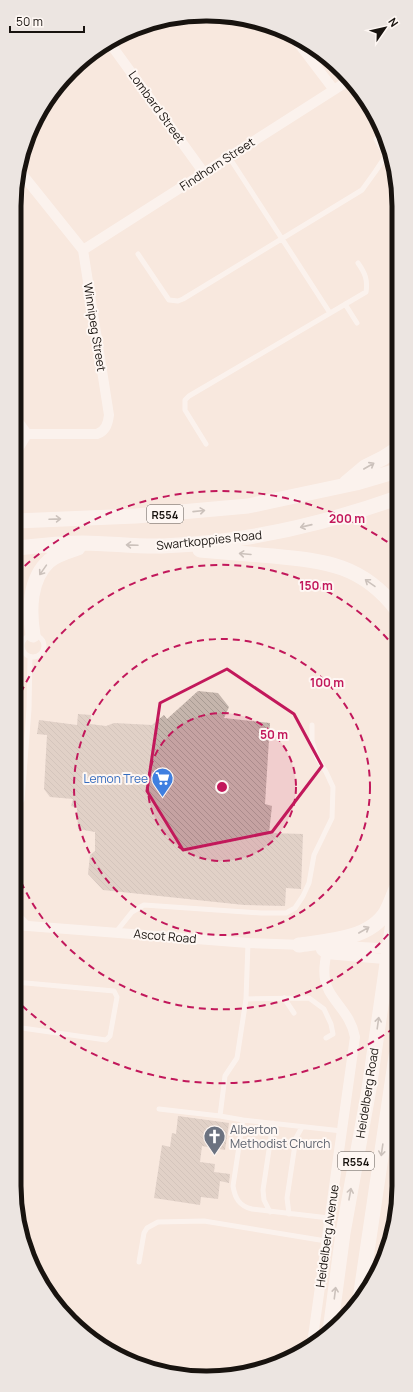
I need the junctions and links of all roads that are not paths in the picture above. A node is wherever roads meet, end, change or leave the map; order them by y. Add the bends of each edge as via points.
1 (113, 47) edge
2 (302, 47) edge
3 (345, 83) edge
4 (334, 90) junction
5 (376, 139) dead end
6 (229, 157) junction
7 (204, 172) junction
8 (24, 176) edge
9 (282, 239) junction
10 (84, 250) junction
11 (138, 254) dead end
12 (358, 263) dead end
13 (345, 304) junction
14 (330, 313) junction
15 (357, 323) dead end
16 (21, 426) edge
17 (27, 434) junction
18 (21, 444) edge
19 (206, 444) dead end
20 (392, 452) edge
21 (392, 472) edge
22 (342, 486) junction
23 (392, 500) edge
24 (21, 521) edge
25 (102, 544) junction
26 (162, 546) junction
27 (21, 548) edge
28 (392, 604) edge
29 (33, 635) junction
30 (30, 657) junction
31 (312, 725) dead end
32 (21, 802) edge
33 (392, 898) edge
34 (21, 917) edge
35 (21, 925) edge
36 (29, 926) junction
37 (116, 932) junction
38 (248, 943) junction
39 (299, 945) junction
40 (327, 950) junction
41 (392, 954) edge
42 (21, 983) edge
43 (284, 998) junction
44 (246, 1000) junction
45 (294, 1013) dead end
46 (21, 1028) edge
47 (326, 1038) dead end
48 (392, 1083) edge
49 (159, 1109) dead end
50 (220, 1116) junction
51 (243, 1120) junction
52 (273, 1123) junction
53 (302, 1127) junction
54 (342, 1131) junction
55 (270, 1212) junction
56 (289, 1214) junction
57 (329, 1218) junction
58 (326, 1241) junction
59 (138, 1262) dead end
60 (362, 1288) edge
61 (331, 1323) edge
62 (313, 1338) edge

1 - 7 street, Lombard Street
2 - 4 street
3 - 4 street, Findhorn Street
4 - 6 street, Findhorn Street
5 - 9 lane via 385,157 362,190
6 - 7 street, Findhorn Street
6 - 9 lane
7 - 10 street, Findhorn Street
8 - 10 street
9 - 11 lane via 178,301 169,300
9 - 14 lane
10 - 17 street, Winnipeg Street via 109,415 108,423 97,434
12 - 13 lane via 366,275 366,292
13 - 14 lane
13 - 15 lane
14 - 19 lane via 185,400 185,410
16 - 17 street
17 - 18 street
22 -> 20 main road via 365,467
21 - 22 main road, R554
24 -> 22 main road, R554 via 136,516 248,506
23 -> 26 main road, Swartkoppies Road via 308,526 255,537
26 -> 25 main road, Swartkoppies Road
25 - 27 main road, Swartkoppies Road
25 -> 29 main road via 77,548 49,561 33,589
28 -> 26 main road via 371,583 333,564 311,559
29 - 30 lane via 26,637 21,645 22,651
29 - 30 lane via 40,638 44,648 39,656
30 - 32 lane via 29,709
31 - 37 lane via 312,741 317,757 333,787 332,818 314,855 309,883 295,908 286,913 261,913 144,906 132,912
39 -> 33 main road via 361,933 380,920
34 - 36 lane
35 - 36 street, Ascot Road
36 - 37 street, Ascot Road
37 - 38 street, Ascot Road
38 - 39 street, Ascot Road
38 - 44 lane
39 - 40 street, Ascot Road
40 - 41 street, Ascot Road
40 - 54 street, Heidelberg Avenue via 324,963 327,985 351,1021 355,1037
61 -> 41 main road, Heidelberg Road / R554 via 343,1233
42 - 46 lane via 114,991 117,997 110,1036 106,1040
43 - 44 lane
43 - 45 lane
43 - 47 lane via 310,998 324,1009 333,1034
44 - 50 lane via 237,1058 225,1076
48 -> 60 main road, Heidelberg Road / R554
49 - 50 lane
50 - 51 lane
51 - 52 lane
51 - 55 lane via 234,1194 245,1207
52 - 53 lane
52 - 55 lane via 263,1190 264,1200
53 - 54 lane
53 - 56 lane via 296,1138 288,1192
54 - 57 street, Heidelberg Avenue
55 - 56 lane
56 - 57 lane
57 - 58 street, Heidelberg Avenue
58 - 59 lane via 204,1221 158,1222 147,1228 144,1233
58 - 62 street, Heidelberg Avenue

